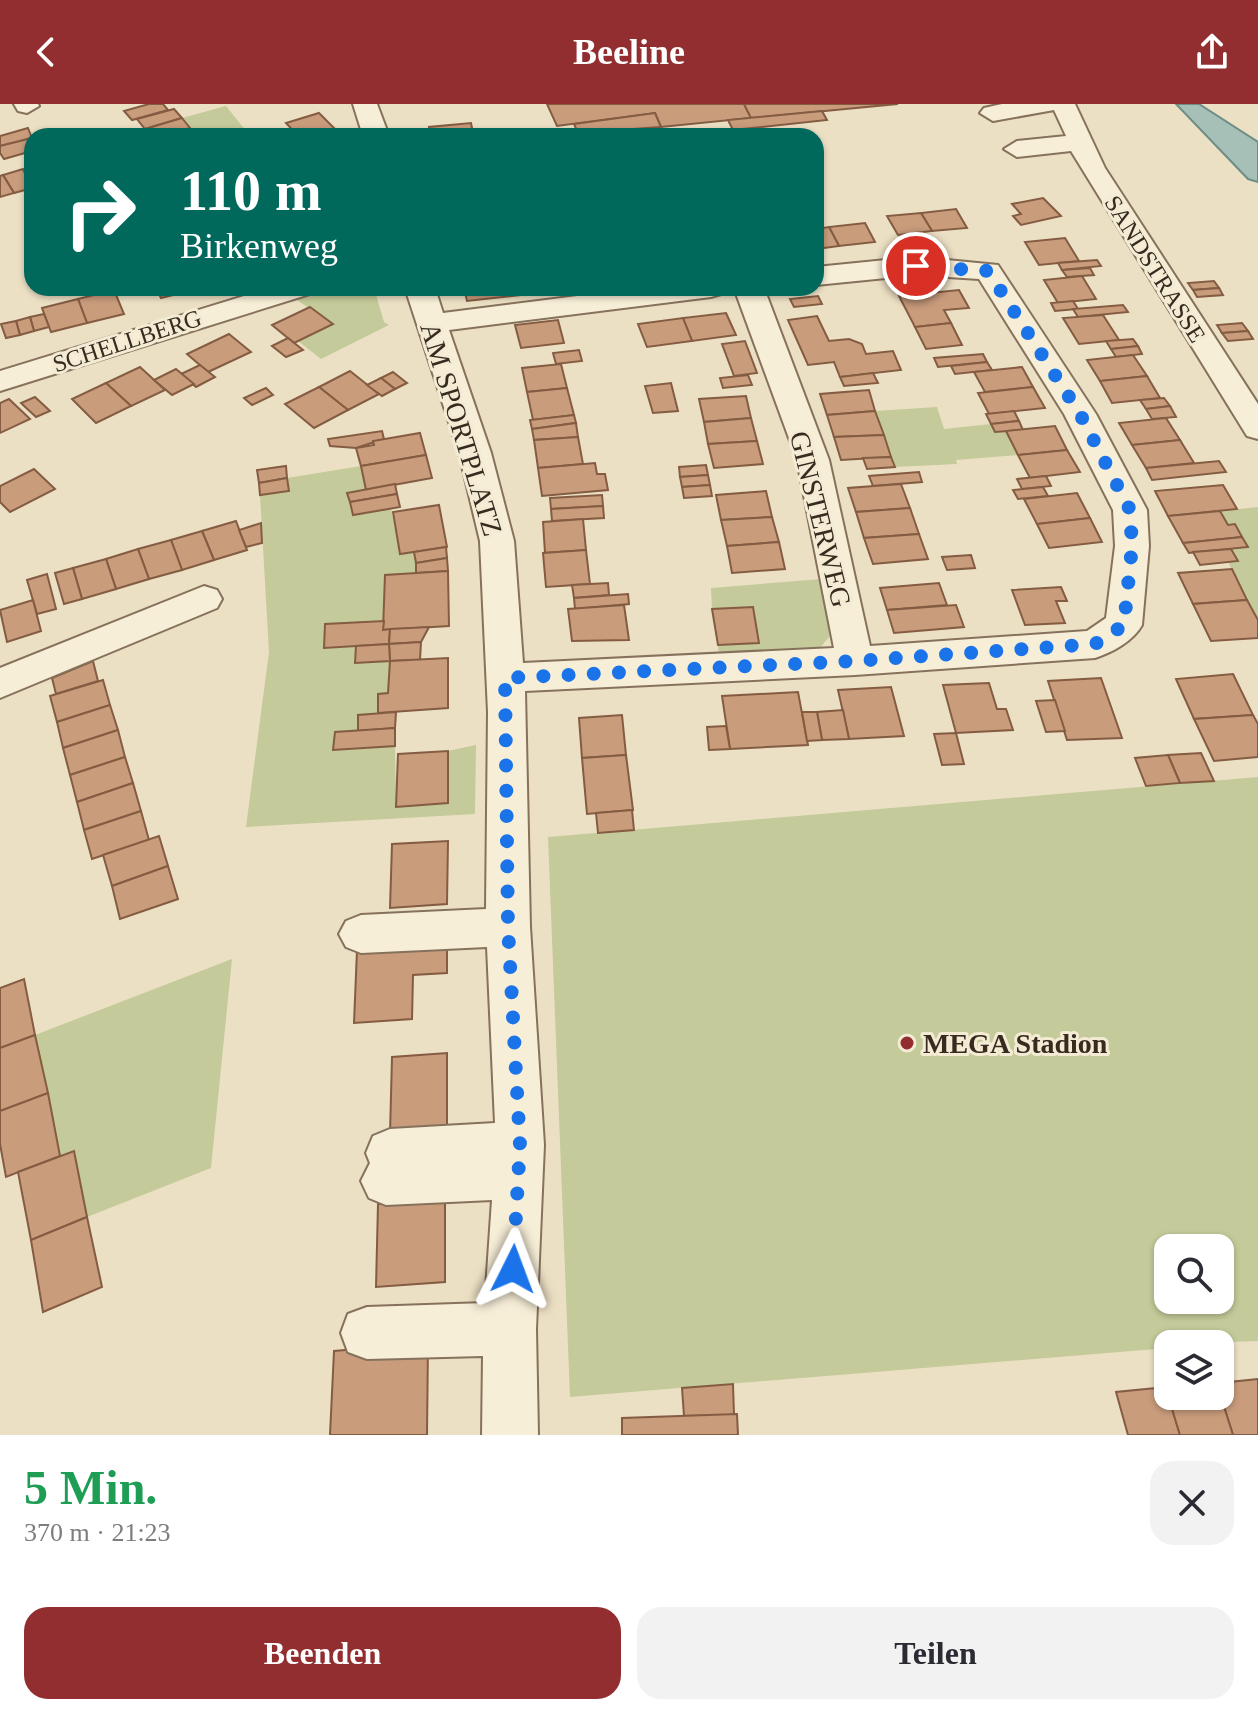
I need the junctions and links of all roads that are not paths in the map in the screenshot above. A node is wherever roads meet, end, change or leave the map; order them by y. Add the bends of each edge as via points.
1 (365, 104) edge
2 (1049, 104) edge
3 (1062, 104) edge
4 (993, 113) dead end
5 (373, 128) edge
6 (1078, 143) junction
7 (1017, 149) dead end
8 (824, 275) edge
9 (274, 296) edge
10 (584, 296) edge
11 (752, 296) edge
12 (426, 306) edge
13 (0, 381) edge
14 (1258, 429) edge
15 (204, 599) dead end
16 (855, 661) junction
17 (505, 678) junction
18 (0, 684) edge
19 (508, 927) junction
20 (361, 934) dead end
21 (519, 1162) junction
22 (388, 1167) dead end
23 (510, 1329) junction
24 (367, 1333) dead end
25 (510, 1435) edge

1 - 5 street
2 - 4 street
3 - 6 street, SANDSTRASSE via 1071,115
6 - 7 street
6 - 14 street, SANDSTRASSE
8 - 16 street via 916,266 988,271 1080,414 1130,510 1124,625 1095,644
9 - 13 street, SCHELLBERG
10 - 12 street
11 - 16 street, GINSTERWEG via 813,460
12 - 17 street, AM SPORTPLATZ via 475,453 497,541
15 - 18 street
16 - 17 street
17 - 19 street, AM SPORTPLATZ
19 - 20 street
19 - 21 street, AM SPORTPLATZ
21 - 22 street via 489,1176
21 - 23 street, AM SPORTPLATZ
23 - 24 street
23 - 25 street, AM SPORTPLATZ

